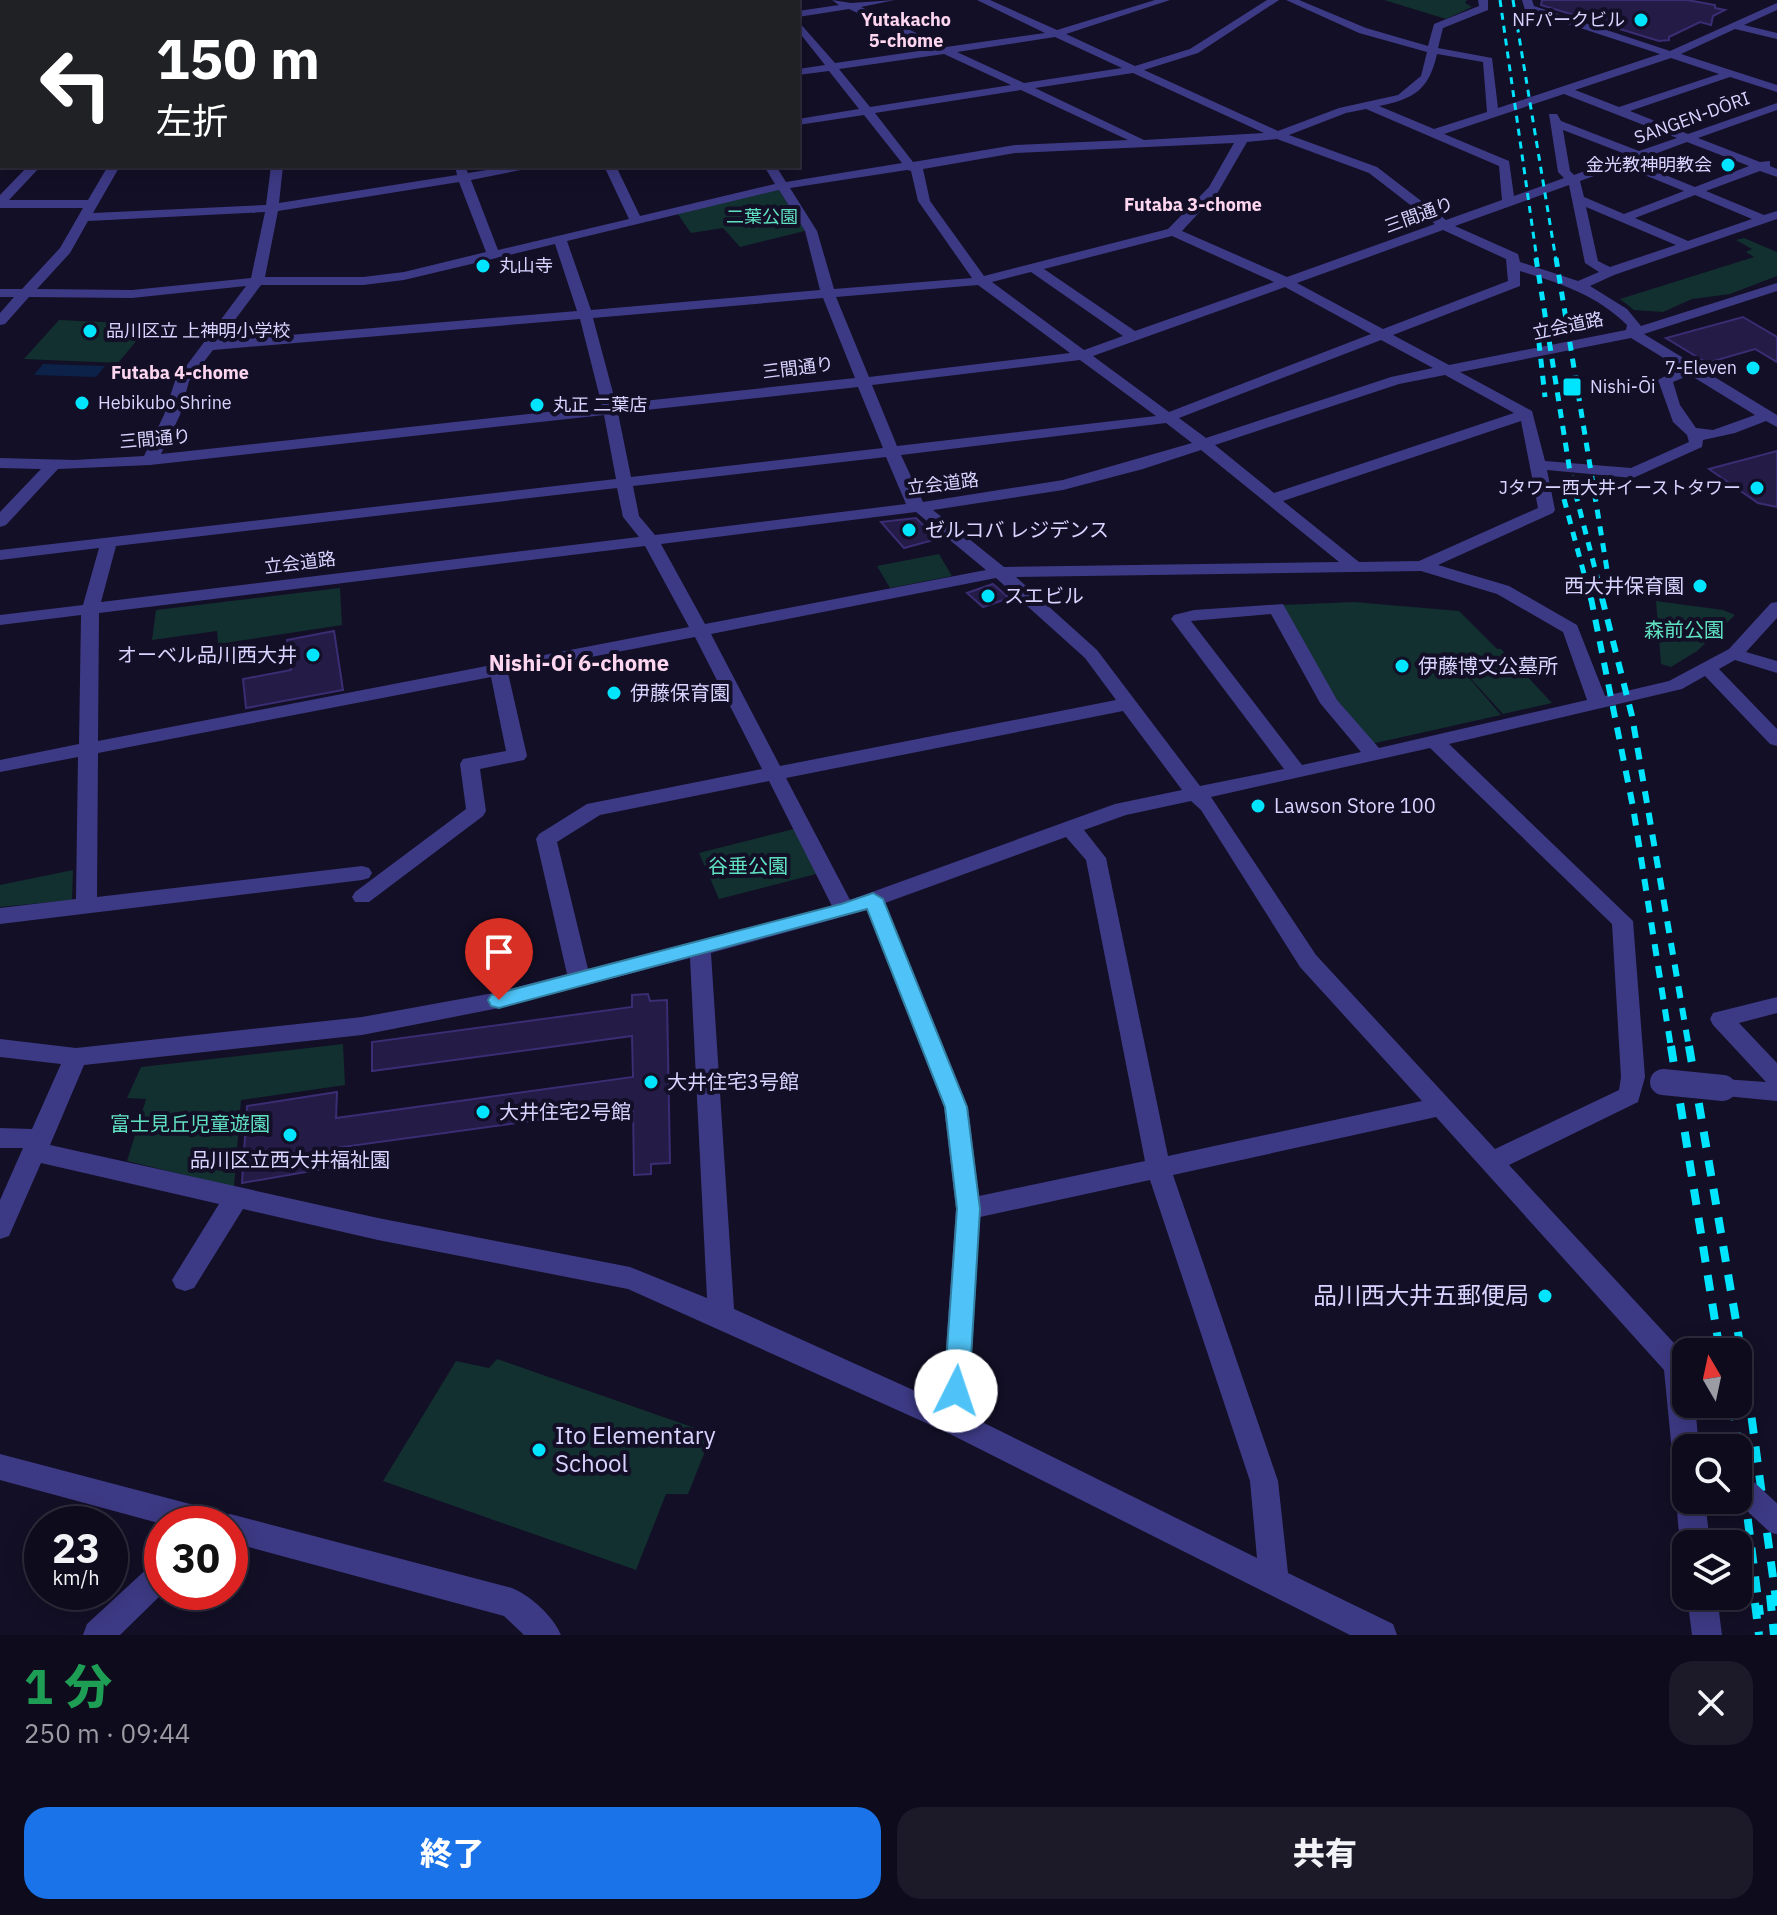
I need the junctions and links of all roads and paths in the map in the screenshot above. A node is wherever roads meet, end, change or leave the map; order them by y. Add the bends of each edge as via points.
1 (837, 0) edge
2 (890, 0) edge
3 (982, 0) edge
4 (1165, 0) edge
5 (1274, 0) edge
6 (1291, 0) edge
7 (1483, 0) edge
8 (1527, 0) edge
9 (1755, 0) edge
10 (1147, 2) edge
11 (1777, 5) edge
12 (850, 6) junction
13 (800, 14) edge
14 (1735, 26) junction
15 (800, 27) edge
16 (1056, 34) junction
17 (1777, 36) edge
18 (944, 51) junction
19 (1432, 52) junction
20 (1672, 54) junction
21 (830, 67) junction
22 (1136, 69) junction
23 (800, 72) edge
24 (1729, 74) junction
25 (1022, 87) junction
26 (1777, 89) edge
27 (1567, 91) junction
28 (1547, 97) junction
29 (1366, 105) junction
30 (1777, 106) edge
31 (863, 111) junction
32 (1620, 111) junction
33 (1493, 114) junction
34 (800, 122) edge
35 (1556, 123) junction
36 (1434, 133) junction
37 (1278, 135) junction
38 (1689, 138) junction
39 (1242, 139) junction
40 (1142, 143) junction
41 (1640, 156) junction
42 (1777, 160) edge
43 (1624, 162) junction
44 (915, 166) junction
45 (1760, 166) junction
46 (33, 168) edge
47 (113, 168) edge
48 (277, 168) edge
49 (510, 168) edge
50 (611, 168) edge
51 (771, 168) edge
52 (461, 172) edge
53 (1777, 173) edge
54 (1574, 181) junction
55 (782, 186) junction
56 (1696, 191) junction
57 (1576, 198) junction
58 (0, 203) edge
59 (1509, 204) junction
60 (273, 208) junction
61 (90, 210) junction
62 (1624, 218) junction
63 (1771, 218) edge
64 (637, 222) junction
65 (1445, 226) junction
66 (1173, 232) junction
67 (560, 238) junction
68 (1689, 246) junction
69 (493, 253) junction
70 (1513, 264) junction
71 (1032, 267) junction
72 (1609, 272) junction
73 (257, 281) junction
74 (981, 281) junction
75 (1288, 283) junction
76 (1581, 285) junction
77 (1777, 287) edge
78 (0, 293) edge
79 (25, 294) junction
80 (828, 294) junction
81 (586, 316) junction
82 (0, 321) edge
83 (1633, 333) junction
84 (1384, 334) junction
85 (1134, 337) junction
86 (208, 346) junction
87 (1083, 355) junction
88 (1691, 369) junction
89 (1450, 370) junction
90 (863, 380) junction
91 (610, 409) junction
92 (1527, 414) junction
93 (1169, 418) junction
94 (1771, 419) edge
95 (1694, 433) junction
96 (1205, 445) junction
97 (893, 452) junction
98 (150, 460) junction
99 (0, 463) edge
100 (53, 465) junction
101 (1540, 465) junction
102 (624, 483) junction
103 (1272, 499) junction
104 (921, 507) junction
105 (0, 522) edge
106 (650, 539) junction
107 (109, 543) junction
108 (0, 555) edge
109 (1353, 565) junction
110 (1422, 566) junction
111 (1000, 572) junction
112 (1777, 607) edge
113 (90, 609) junction
114 (0, 620) edge
115 (700, 630) junction
116 (1735, 653) junction
117 (1777, 667) edge
118 (498, 669) junction
119 (1708, 669) junction
120 (1598, 703) junction
121 (1128, 704) junction
122 (1777, 740) edge
123 (1435, 742) junction
124 (90, 749) junction
125 (1375, 756) junction
126 (0, 766) edge
127 (1297, 773) junction
128 (777, 774) junction
129 (1195, 794) junction
130 (1070, 828) junction
131 (362, 873) dead end
132 (362, 897) dead end
133 (873, 899) junction
134 (86, 906) junction
135 (845, 910) junction
136 (0, 916) edge
137 (700, 946) junction
138 (579, 977) junction
139 (1777, 1005) edge
140 (0, 1048) edge
141 (76, 1057) junction
142 (1777, 1078) edge
143 (1648, 1080) junction
144 (1777, 1092) edge
145 (1439, 1107) junction
146 (0, 1138) edge
147 (38, 1145) junction
148 (1490, 1163) junction
149 (1159, 1170) junction
150 (237, 1197) junction
151 (968, 1209) junction
152 (0, 1228) edge
153 (185, 1280) dead end
154 (721, 1316) junction
155 (954, 1422) junction
156 (1687, 1434) edge
157 (0, 1467) edge
158 (1752, 1498) edge
159 (146, 1506) edge
160 (1777, 1521) edge
161 (248, 1533) edge
162 (1274, 1581) junction
163 (144, 1591) edge
164 (1704, 1610) edge
165 (98, 1635) edge
166 (546, 1635) edge
167 (1382, 1635) edge
168 (1707, 1635) edge

1 - 12 street
2 - 12 street
3 - 16 street
4 - 10 street
5 - 22 street via 1194,51
6 - 19 street via 1356,29
7 - 19 street via 1484,8 1438,26
8 - 20 street via 1529,8
9 - 11 street
10 - 16 street
11 - 14 street
12 - 13 street
12 - 18 street
14 - 17 street
14 - 20 street
15 - 21 street
16 - 18 street
16 - 22 street
18 - 21 street
18 - 25 street
19 - 29 street via 1426,77 1413,92
19 - 33 street via 1488,60
20 - 24 street
20 - 27 street
21 - 23 street
21 - 31 street
22 - 25 street
22 - 37 street
24 - 26 street
24 - 32 street
25 - 31 street
25 - 40 street
27 - 28 street
27 - 32 street
28 - 33 street
28 - 35 street
29 - 36 street
29 - 37 street
30 - 38 street, SANGEN-DŌRI via 1758,118
31 - 34 street
31 - 44 street
32 - 38 street
33 - 36 street
35 - 41 street
35 - 54 street via 1564,172
36 - 59 street via 1505,164
37 - 39 street
37 - 65 street via 1373,170
38 - 41 street, SANGEN-DŌRI
38 - 45 street
39 - 40 street
39 - 66 street via 1219,184
40 - 44 street via 1015,149
41 - 43 street, SANGEN-DŌRI
42 - 45 street
43 - 54 street, SANGEN-DŌRI
43 - 56 street
44 - 55 street
44 - 74 street via 924,201
45 - 53 street
45 - 56 street
46 - 58 street
47 - 61 street
48 - 60 street
49 - 52 street
50 - 64 street
51 - 55 street
52 - 60 street
52 - 69 street
54 - 57 street
54 - 59 street, 三間通り
55 - 64 street
55 - 80 street via 811,231
56 - 62 street
56 - 63 street
57 - 62 street
57 - 72 street via 1592,263
58 - 61 street
59 - 65 street, 三間通り
60 - 61 street
60 - 73 street
61 - 79 street via 65,250
62 - 68 street
63 - 68 street
64 - 67 street
65 - 70 street via 1513,257
65 - 75 street, 三間通り
66 - 71 street
66 - 75 street
67 - 69 street
67 - 81 street
68 - 72 street
69 - 73 street via 363,281
70 - 76 street
70 - 84 street via 1515,283
71 - 74 street
71 - 85 street
72 - 76 street
73 - 79 street via 132,294
73 - 86 street
74 - 80 street
74 - 87 street
75 - 84 street
75 - 85 street, 三間通り
76 - 83 street via 1619,307 1634,324
77 - 83 street, 立会道路
78 - 79 street
79 - 82 street
80 - 81 street
80 - 90 street
81 - 86 street
81 - 91 street
83 - 88 street
83 - 89 street, 立会道路
84 - 89 street
84 - 93 street
85 - 87 street, 三間通り
86 - 98 street via 182,381
87 - 90 street, 三間通り
87 - 93 street
88 - 94 street
88 - 95 street via 1665,380 1675,413
89 - 92 street
89 - 96 street, 立会道路 via 1328,400
90 - 91 street, 三間通り
90 - 97 street
91 - 98 street, 三間通り
91 - 102 street
92 - 101 street
92 - 103 street
93 - 96 street
93 - 97 street
94 - 95 street via 1715,436
95 - 101 street via 1697,444 1637,472
96 - 103 street
96 - 104 street, 立会道路 via 1063,485
97 - 102 street
97 - 104 street via 912,501
98 - 100 street, 三間通り
99 - 100 street, 三間通り
100 - 105 street
101 - 110 street via 1547,510
102 - 106 street via 631,517
102 - 107 street
103 - 109 street
104 - 106 street, 立会道路
104 - 111 street
106 - 113 street, 立会道路
106 - 115 street
107 - 108 street
107 - 113 street
109 - 110 street
109 - 111 street
110 - 120 street via 1503,590 1571,629
111 - 115 street
111 - 121 street via 1091,654
112 - 116 street
113 - 114 street, 立会道路
113 - 124 street
115 - 118 street
115 - 128 street
116 - 117 street
116 - 119 street
118 - 124 street
118 - 132 street via 517,756 470,764 476,811
119 - 120 street via 1675,685
119 - 122 street
120 - 123 street
121 - 128 street
121 - 129 street
123 - 125 street
123 - 143 street via 1622,921
124 - 126 street
124 - 134 street
125 - 127 street
125 - 127 street via 1329,703 1277,608 1180,619
127 - 129 street
128 - 135 street
128 - 138 street via 594,809 546,839
129 - 130 street via 1122,809
129 - 145 street via 1208,805 1308,961
130 - 133 street
130 - 149 street via 1096,858
131 - 134 street
133 - 135 street
133 - 151 street via 956,1107
134 - 136 street
135 - 137 street
137 - 138 street
137 - 154 street
138 - 141 street via 499,1000 362,1026
139 - 142 street via 1721,1019
140 - 141 street
141 - 147 street
143 - 144 street, bridge
143 - 148 street via 1630,1095
145 - 148 street
145 - 149 street
146 - 147 street
147 - 150 street
147 - 152 street
148 - 156 street via 1677,1365
149 - 151 street
149 - 162 street via 1264,1481
150 - 153 street
150 - 154 street via 630,1278
151 - 155 street
154 - 155 street
155 - 162 street
157 - 159 street
158 - 160 street, bridge
161 - 166 street via 512,1603
162 - 167 street
163 - 165 street
164 - 168 street

